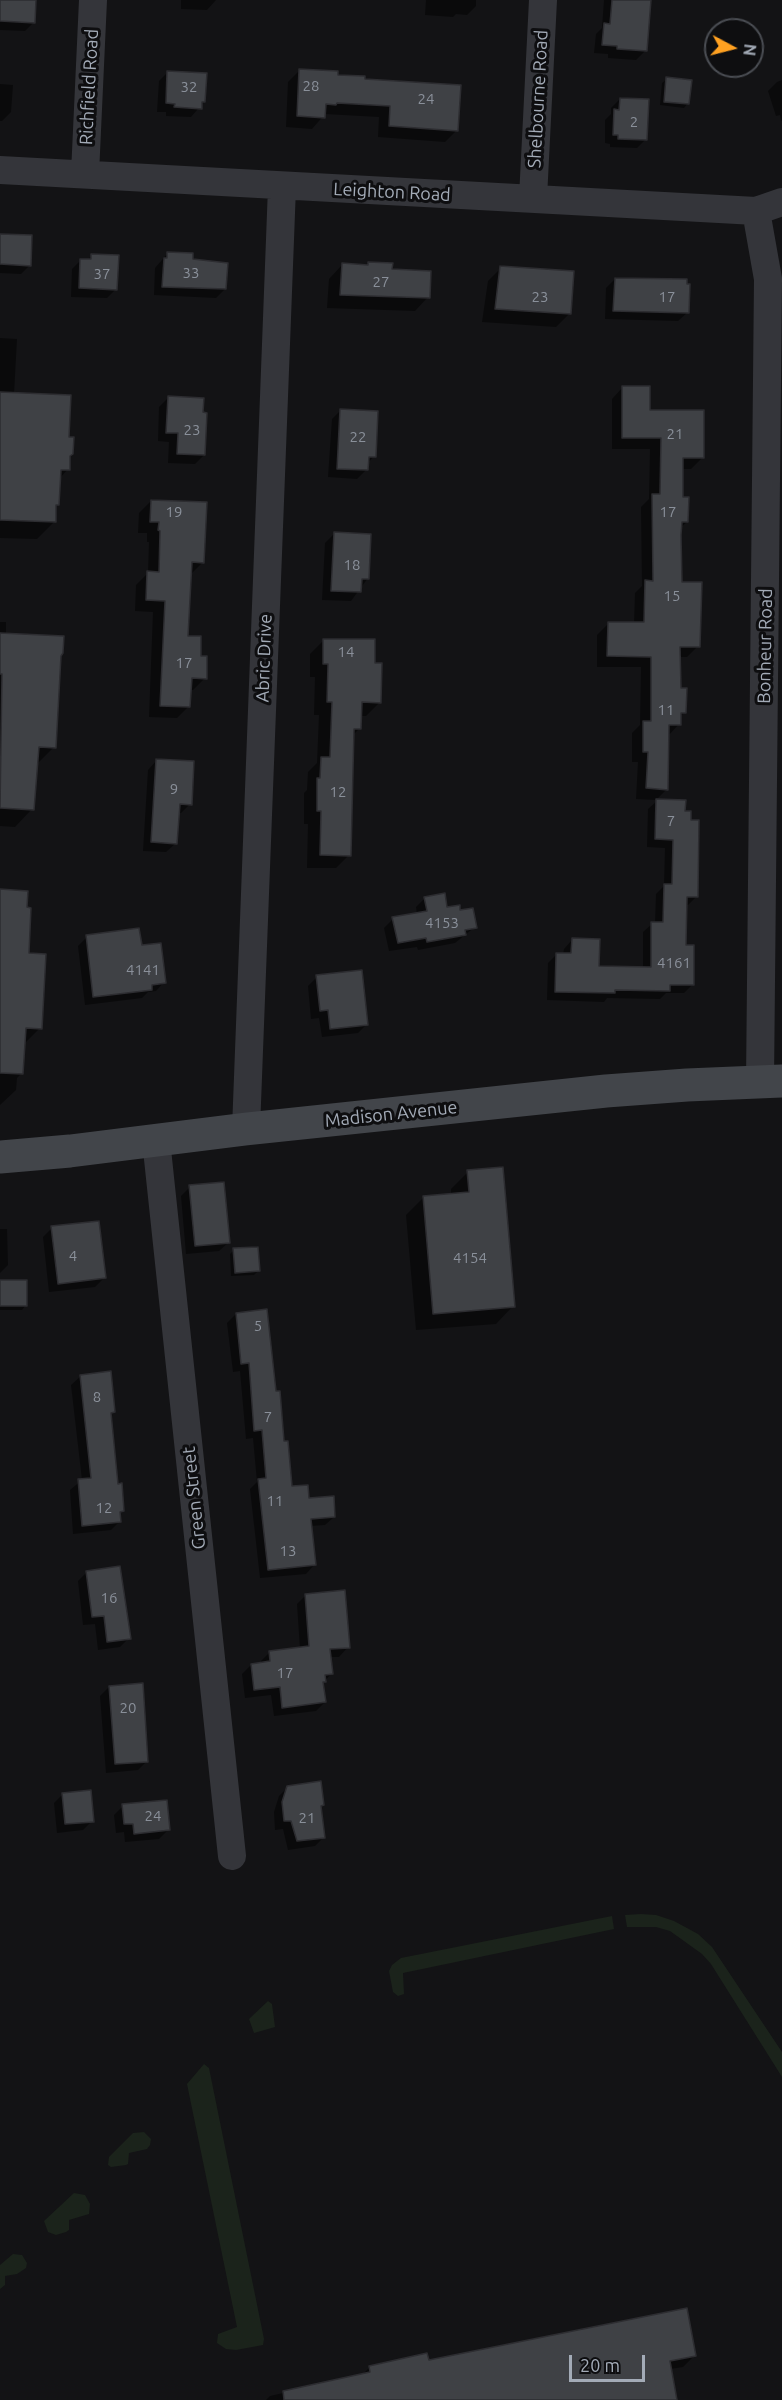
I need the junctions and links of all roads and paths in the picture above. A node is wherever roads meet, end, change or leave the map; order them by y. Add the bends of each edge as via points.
1 (93, 0) edge
2 (543, 0) edge
3 (0, 170) edge
4 (85, 174) junction
5 (282, 187) junction
6 (533, 198) junction
7 (769, 207) edge
8 (771, 1081) edge
9 (246, 1129) junction
10 (156, 1140) junction
11 (0, 1157) edge
12 (232, 1856) dead end

1 - 4 street, Richfield Road
2 - 6 street, Shelbourne Road
3 - 4 street, Leighton Road
4 - 5 street, Leighton Road
5 - 6 street, Leighton Road
5 - 9 street, Abric Drive
6 - 7 street, Leighton Road
7 - 8 street, Bonheur Road
8 - 9 street, Madison Avenue via 606,1091
9 - 10 street, Madison Avenue
10 - 11 street, Madison Avenue
10 - 12 street, Green Street

